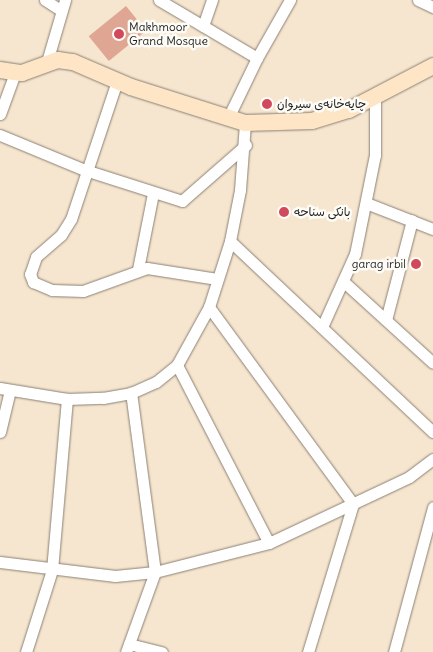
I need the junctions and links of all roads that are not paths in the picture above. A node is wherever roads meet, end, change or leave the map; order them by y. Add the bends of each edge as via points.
1 (45, 0) edge
2 (159, 0) edge
3 (212, 0) edge
4 (290, 0) edge
5 (418, 0) edge
6 (62, 4) edge
7 (433, 7) edge
8 (203, 26) junction
9 (257, 58) junction
10 (46, 66) junction
11 (433, 66) edge
12 (8, 71) edge
13 (116, 81) junction
14 (374, 96) junction
15 (0, 114) edge
16 (228, 118) junction
17 (245, 123) junction
18 (0, 135) edge
19 (246, 144) junction
20 (85, 170) junction
21 (153, 193) junction
22 (366, 202) junction
23 (412, 220) junction
24 (433, 228) edge
25 (230, 241) junction
26 (138, 269) junction
27 (218, 279) junction
28 (344, 282) junction
29 (209, 307) junction
30 (386, 320) junction
31 (322, 328) junction
32 (433, 363) edge
33 (177, 365) junction
34 (5, 389) edge
35 (131, 393) junction
36 (67, 399) junction
37 (0, 432) edge
38 (433, 432) edge
39 (433, 459) edge
40 (353, 504) junction
41 (433, 506) edge
42 (269, 543) junction
43 (0, 562) edge
44 (52, 568) junction
45 (155, 572) junction
46 (127, 648) edge
47 (26, 652) edge
48 (162, 652) edge
49 (308, 652) edge
50 (394, 652) edge

1 - 6 street
2 - 8 street
3 - 8 street
4 - 9 street
5 - 7 street
6 - 10 street
8 - 9 street
9 - 16 street
10 - 12 street via 34,71
10 - 13 street via 58,60 73,62
11 - 14 street
12 - 15 street
13 - 16 street
13 - 20 street
14 - 17 street via 349,110 312,121
14 - 22 street via 375,155
16 - 17 street
17 - 19 street
18 - 20 street
19 - 21 street via 182,202
19 - 25 street
20 - 21 street
20 - 26 street via 67,228 41,251 31,266 33,282 52,290 83,291
21 - 26 street
22 - 23 street
22 - 28 street via 355,254
23 - 24 street
23 - 30 street
25 - 27 street
25 - 31 street
26 - 27 street
27 - 29 street
28 - 30 street
28 - 31 street
29 - 33 street
29 - 40 street
30 - 32 street
31 - 38 street
33 - 35 street via 156,382
33 - 42 street
34 - 36 street
34 - 37 street
35 - 36 street
35 - 45 street
36 - 44 street
39 - 40 street via 409,477
40 - 42 street
40 - 49 street
41 - 50 street
42 - 45 street
43 - 44 street
44 - 45 street via 115,576
44 - 47 street
45 - 46 street
46 - 48 street

